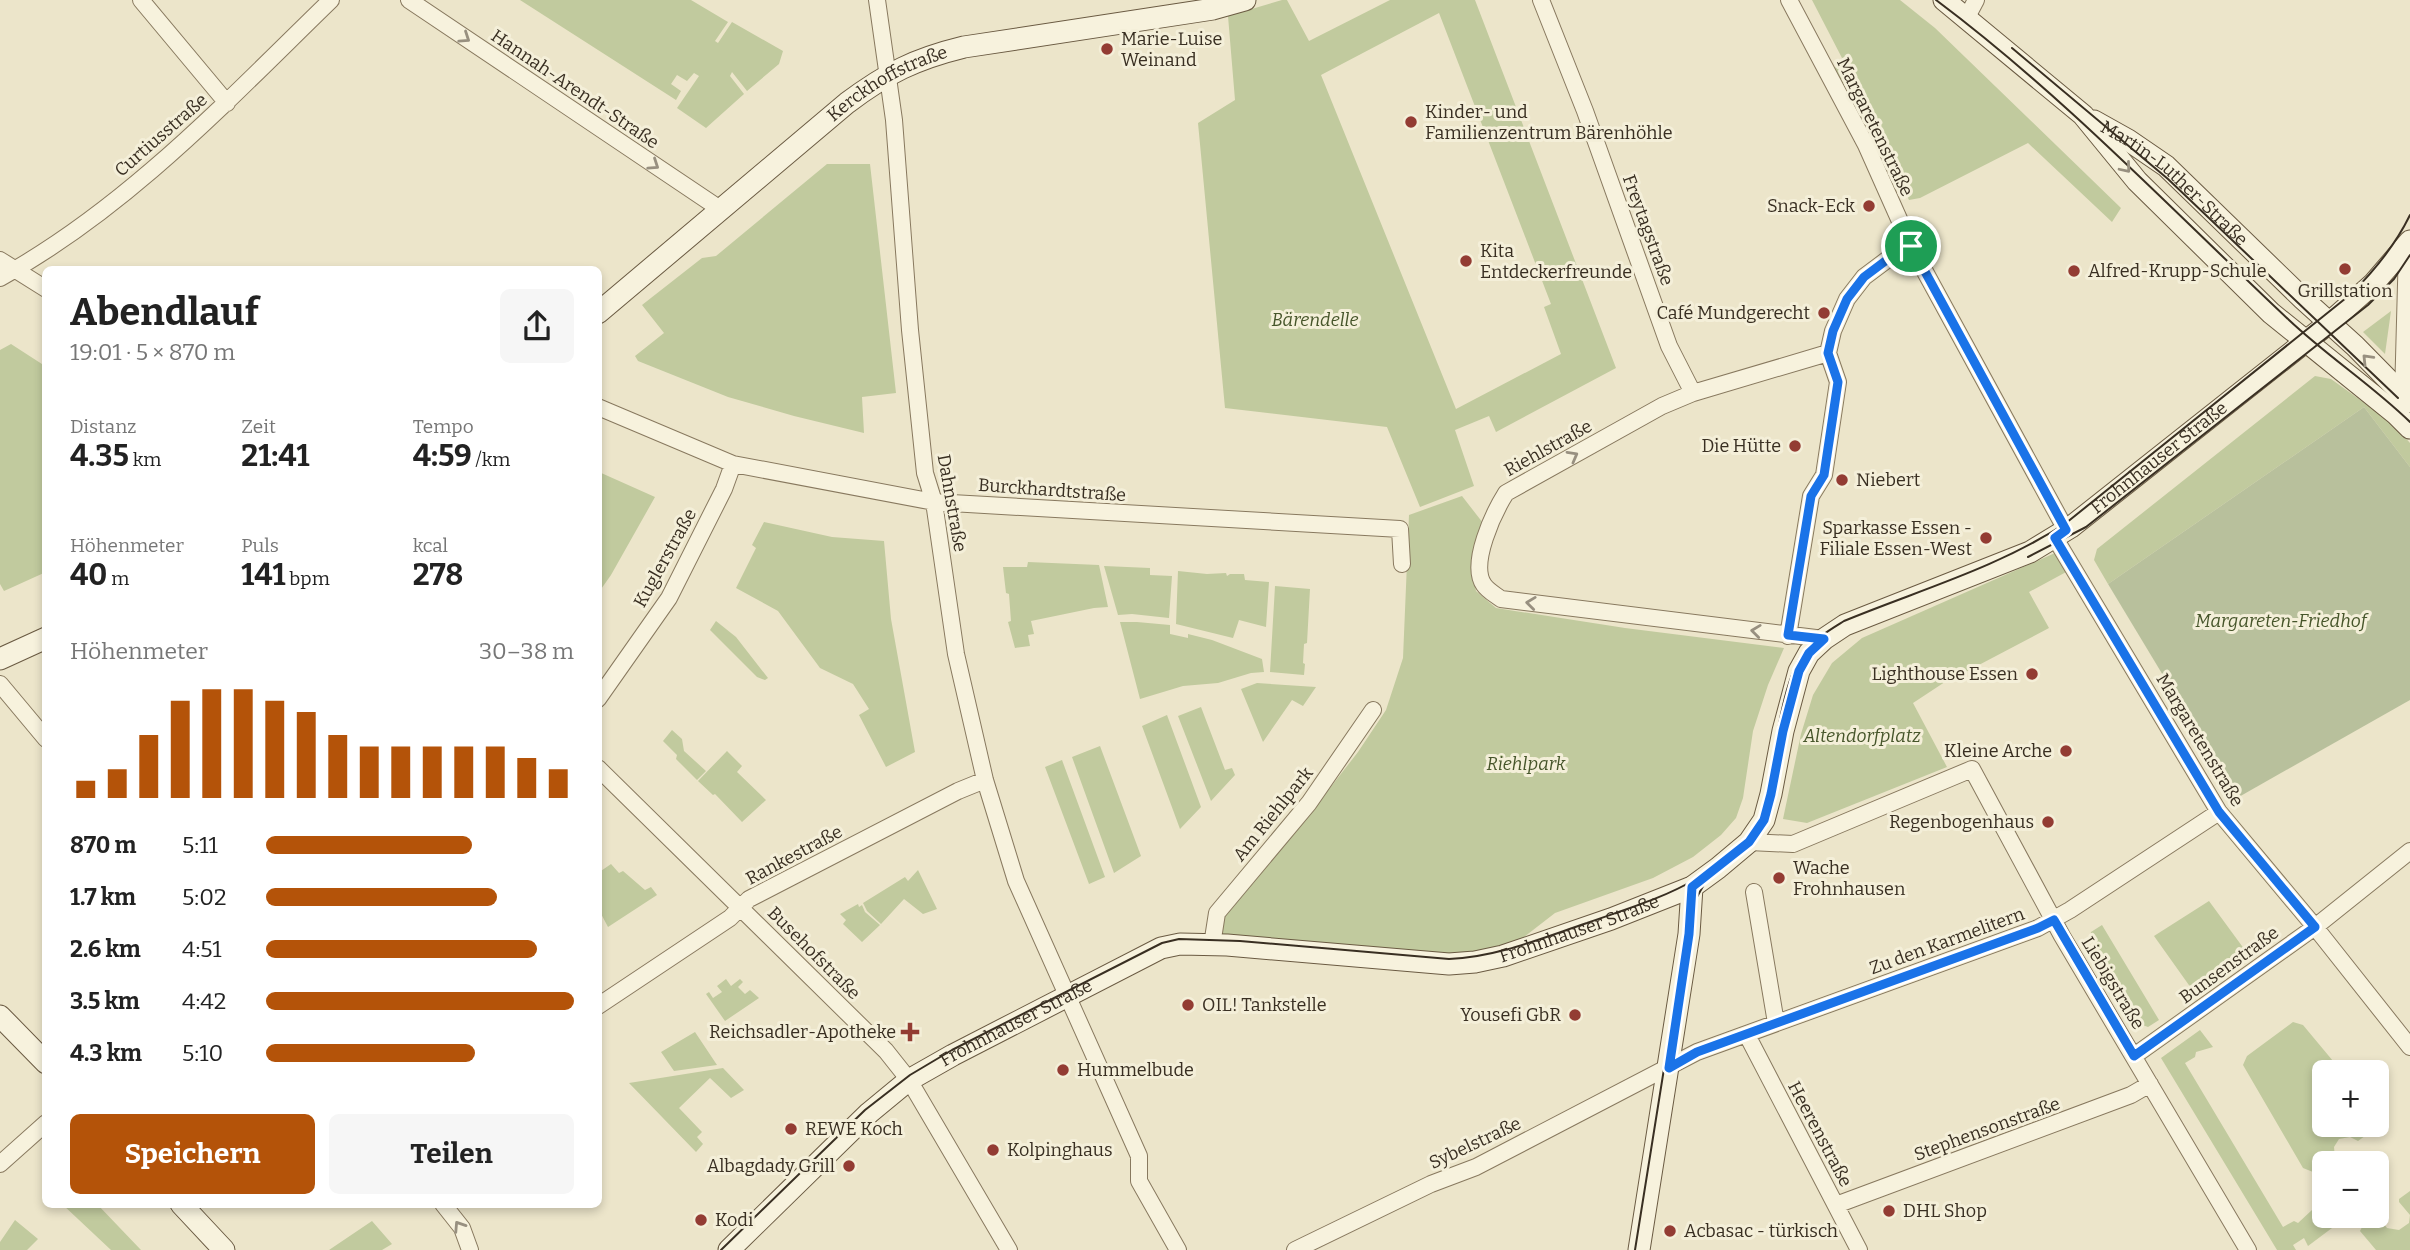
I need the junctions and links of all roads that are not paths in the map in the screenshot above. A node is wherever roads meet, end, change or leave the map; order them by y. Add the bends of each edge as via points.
1 (141, 0) edge
2 (331, 0) edge
3 (409, 0) edge
4 (877, 0) edge
5 (1245, 0) edge
6 (1541, 0) edge
7 (1788, 0) edge
8 (1944, 0) edge
9 (1972, 8) edge
10 (889, 75) junction
11 (227, 103) junction
12 (2083, 115) junction
13 (720, 209) junction
14 (2409, 244) edge
15 (1911, 246) junction
16 (0, 260) edge
17 (15, 270) junction
18 (0, 278) edge
19 (42, 287) edge
20 (602, 310) edge
21 (2329, 323) junction
22 (2306, 341) junction
23 (1828, 353) junction
24 (1693, 393) junction
25 (2407, 399) edge
26 (602, 409) edge
27 (2410, 428) edge
28 (733, 464) junction
29 (934, 502) junction
30 (2061, 534) junction
31 (1402, 564) dead end
32 (1788, 635) junction
33 (1824, 639) junction
34 (42, 640) edge
35 (0, 659) edge
36 (0, 684) edge
37 (602, 693) edge
38 (1373, 710) dead end
39 (42, 733) edge
40 (602, 772) edge
41 (985, 780) junction
42 (2219, 812) junction
43 (1749, 842) junction
44 (2410, 851) edge
45 (1692, 887) junction
46 (1754, 892) dead end
47 (741, 907) junction
48 (2054, 920) junction
49 (2315, 927) junction
50 (1212, 945) junction
51 (1067, 996) junction
52 (602, 1003) edge
53 (0, 1016) edge
54 (1776, 1023) junction
55 (1747, 1035) junction
56 (2410, 1048) edge
57 (2134, 1056) junction
58 (42, 1058) edge
59 (1669, 1068) junction
60 (909, 1080) junction
61 (2150, 1084) junction
62 (42, 1127) edge
63 (0, 1164) edge
64 (1836, 1205) junction
65 (185, 1208) edge
66 (446, 1208) edge
67 (1004, 1248) edge
68 (224, 1250) edge
69 (470, 1250) edge
70 (729, 1250) edge
71 (1178, 1250) edge
72 (1295, 1250) edge
73 (1639, 1250) edge
74 (1859, 1250) edge
75 (2248, 1250) edge

1 - 11 street
2 - 11 street, Curtiusstraße
3 -> 13 street, Hannah-Arendt-Straße
4 - 10 street, Dahnstraße
5 - 10 main road, Kerckhoffstraße via 1213,9 964,47 925,57
6 - 24 street, Freytagstraße via 1670,346
7 - 15 street, Margaretenstraße via 1866,145
8 - 9 main road, Martin-Luther-Straße
9 - 12 main road, Martin-Luther-Straße
10 - 13 main road, Kerckhoffstraße via 847,103
10 - 29 street, Dahnstraße via 922,447
11 - 17 street, Curtiusstraße via 133,186
12 - 21 main road, Martin-Luther-Straße via 2166,166
12 -> 22 main road, Martin-Luther-Straße via 2137,181 2271,313
13 - 20 main road, Kerckhoffstraße
14 - 21 main road, Frohnhauser Straße
14 - 25 street, Frohnhauser Straße
15 - 23 street via 1864,277 1847,299
15 - 30 street, Margaretenstraße
16 - 17 street
17 - 18 street, Curtiusstraße
17 - 19 street
21 - 22 main road, Frohnhauser Straße
25 -> 21 main road, Martin-Luther-Straße
22 - 27 main road, Martin-Luther-Straße
22 - 30 main road, Frohnhauser Straße
23 - 24 street, Riehlstraße
23 - 32 street via 1838,382 1824,475 1811,496
32 -> 24 street, Riehlstraße via 1501,599 1483,585 1479,564 1493,513 1506,493
26 - 28 street, Burckhardtstraße
28 - 29 street, Burckhardtstraße
28 - 37 street, Kuglerstraße via 668,598
29 - 31 street, Burckhardtstraße via 1400,529
29 - 41 street, Dahnstraße via 956,654
30 - 33 main road, Frohnhauser Straße via 2030,552 1845,625
30 - 42 street, Margaretenstraße
32 - 33 street, Riehlstraße
33 - 43 main road, Frohnhauser Straße via 1799,671 1768,807
34 - 35 main road
36 - 39 street
38 - 50 street, Am Riehlpark via 1309,803 1217,913
40 - 47 street, Busehofstraße
41 - 47 street, Rankestraße
41 - 51 street, Dahnstraße via 1016,881
42 - 48 street, Zu den Karmelitern
42 - 49 street, Margaretenstraße
43 - 45 main road, Frohnhauser Straße
43 - 48 street, Liebigstraße via 1793,844 1972,769
44 - 49 street, Bunsenstraße
45 - 50 main road, Frohnhauser Straße via 1611,919 1475,962 1449,964
45 - 59 main road
46 - 54 street
47 - 52 street, Rankestraße
47 - 60 street, Busehofstraße via 886,1051
48 - 54 street, Zu den Karmelitern
48 - 57 street, Liebigstraße
49 - 56 street, Margaretenstraße
49 - 57 street, Bunsenstraße
50 - 51 main road, Frohnhauser Straße via 1161,948
51 - 60 main road, Frohnhauser Straße
51 - 71 street, Dahnstraße via 1139,1156 1139,1181
53 - 58 main road
54 - 55 street, Zu den Karmelitern
55 - 59 street, Zu den Karmelitern via 1697,1052
55 - 64 street, Heerenstraße
57 - 61 street, Liebigstraße
59 - 72 street, Sybelstraße via 1476,1167
59 - 73 main road
60 - 67 street, Busehofstraße
60 - 70 main road, Frohnhauser Straße
61 - 64 street, Stephensonstraße
61 - 75 street, Liebigstraße
62 - 63 street
64 - 74 street, Heerenstraße
65 - 68 main road
69 -> 66 street via 462,1228

